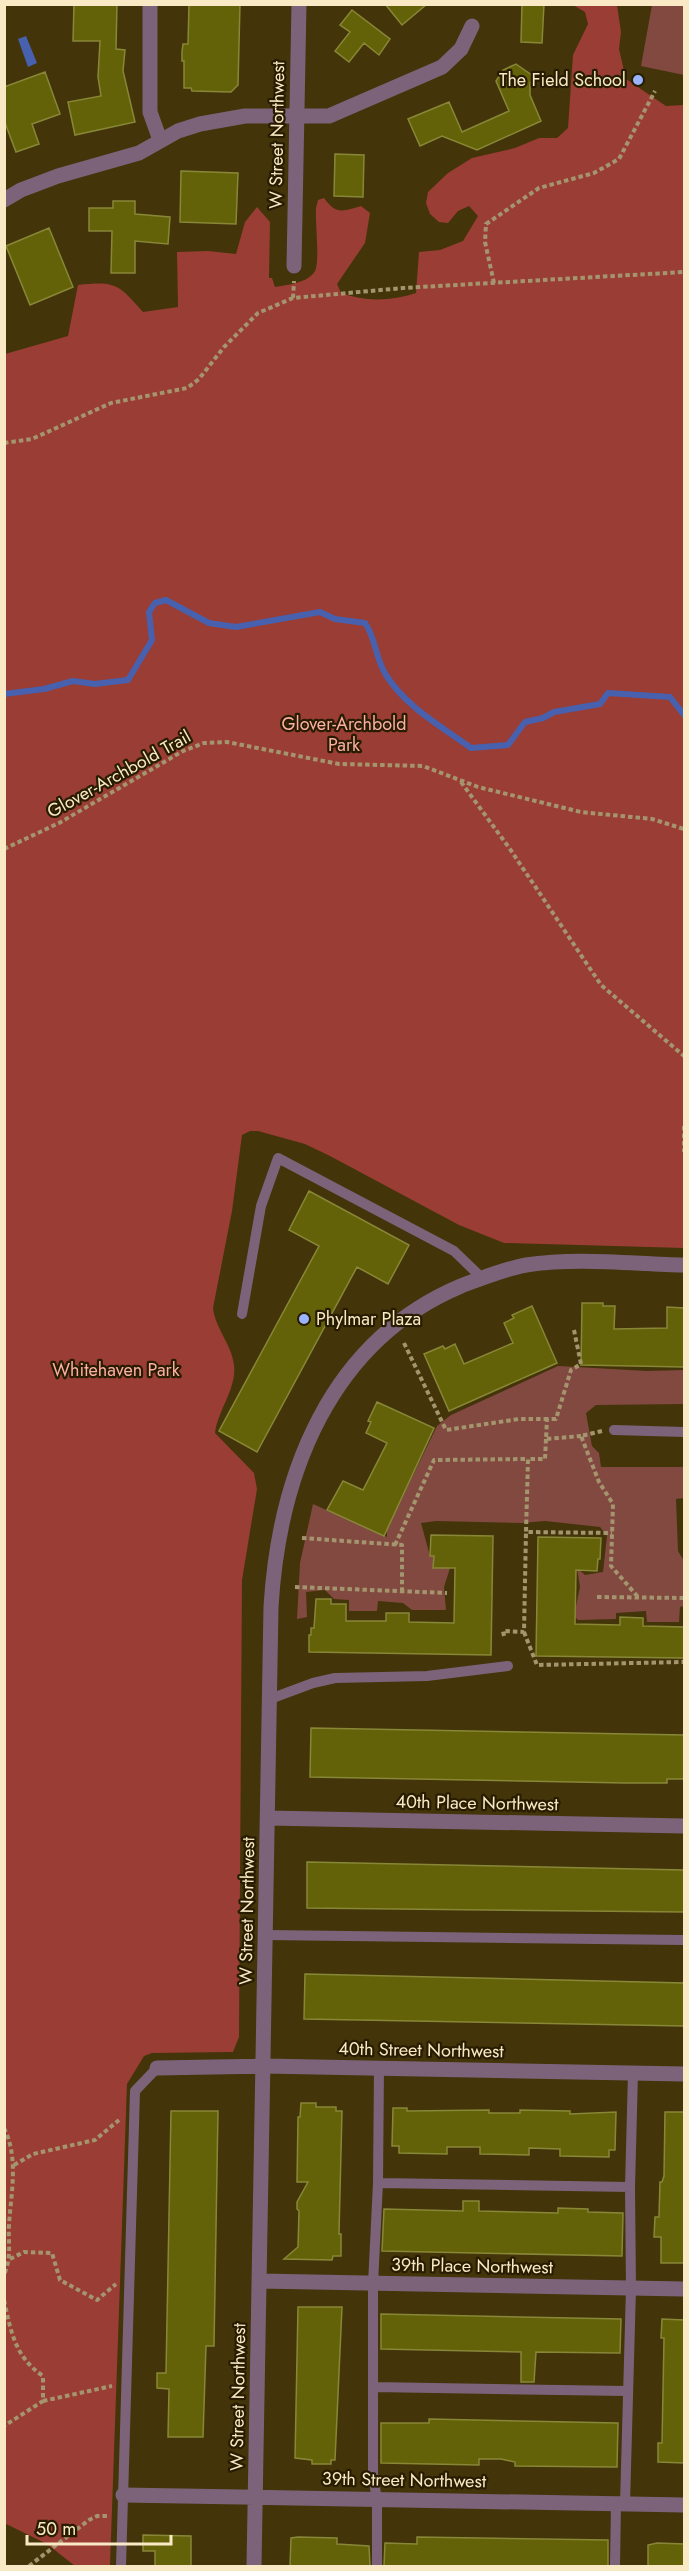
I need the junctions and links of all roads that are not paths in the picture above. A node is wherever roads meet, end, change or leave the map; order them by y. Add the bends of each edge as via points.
1 (150, 4) edge
2 (299, 4) edge
3 (472, 26) dead end
4 (297, 117) junction
5 (160, 140) junction
6 (4, 200) edge
7 (294, 266) dead end
8 (684, 1264) edge
9 (482, 1278) junction
10 (242, 1314) dead end
11 (614, 1430) road end
12 (684, 1431) edge
13 (508, 1666) dead end
14 (270, 1700) junction
15 (268, 1818) junction
16 (684, 1826) edge
17 (266, 1935) junction
18 (684, 1940) edge
19 (264, 2066) junction
20 (157, 2068) joint
21 (380, 2068) junction
22 (633, 2073) junction
23 (684, 2074) edge
24 (378, 2183) junction
25 (630, 2187) junction
26 (260, 2281) junction
27 (374, 2284) junction
28 (631, 2288) junction
29 (684, 2289) edge
30 (373, 2387) junction
31 (626, 2391) junction
32 (123, 2495) junction
33 (256, 2497) junction
34 (377, 2499) junction
35 (621, 2503) junction
36 (684, 2505) edge
37 (122, 2566) edge
38 (254, 2566) edge
39 (377, 2566) edge
40 (615, 2566) edge

1 - 5 street via 150,112
2 - 4 street, W Street Northwest
3 - 4 street via 457,54 436,70 329,116
4 - 5 street via 224,118
4 - 7 street, W Street Northwest
5 - 6 street via 139,153 58,176
8 - 9 street, W Street Northwest via 545,1263
9 - 10 lane via 454,1251 278,1158 261,1206
9 - 14 street, W Street Northwest via 422,1306 380,1337 356,1362 325,1406 305,1447 287,1500 274,1564
11 - 12 lane
13 - 14 lane via 427,1676 335,1678
14 - 15 street, W Street Northwest
15 - 16 street, 40th Place Northwest
15 - 17 street, W Street Northwest
17 - 18 lane
17 - 19 street, W Street Northwest
19 - 20 street, 40th Street Northwest
19 - 21 street, 40th Street Northwest
19 - 26 street, W Street Northwest
20 - 32 lane via 135,2091
21 - 22 street, 40th Street Northwest
21 - 24 lane
22 - 23 street, 40th Street Northwest
22 - 25 lane
24 - 25 lane
24 - 27 lane
25 - 28 lane
26 - 27 street, 39th Place Northwest
26 - 33 street, W Street Northwest
27 - 28 street, 39th Place Northwest
27 - 30 lane
28 - 29 street, 39th Place Northwest
28 - 31 lane
30 - 31 lane
30 - 34 lane via 373,2477
31 - 35 lane
32 - 33 street, 39th Street Northwest
32 - 37 lane
33 - 34 street, 39th Street Northwest
33 - 38 street, W Street Northwest
34 - 35 street, 39th Street Northwest
34 - 39 lane
35 - 36 street, 39th Street Northwest
35 - 40 lane

